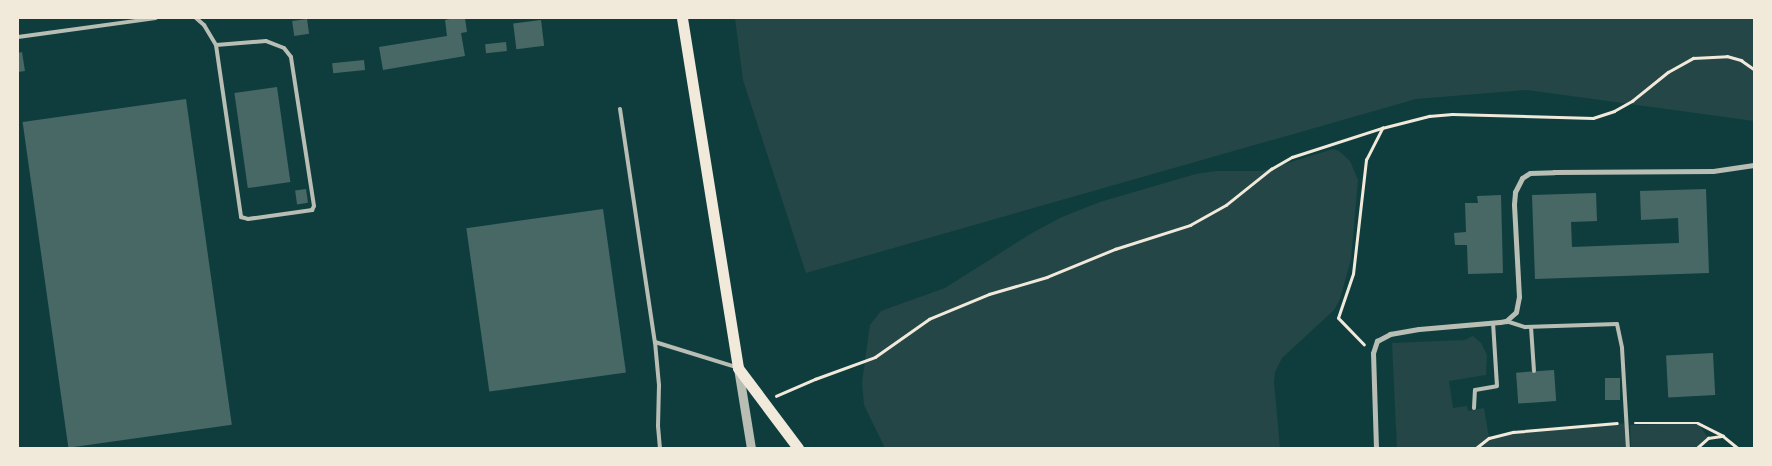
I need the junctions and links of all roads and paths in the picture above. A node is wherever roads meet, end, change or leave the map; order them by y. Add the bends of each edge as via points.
1 (156, 18) edge
2 (196, 18) edge
3 (682, 18) edge
4 (18, 37) edge
5 (216, 45) junction
6 (1754, 69) edge
7 (620, 110) dead end
8 (1382, 128) junction
9 (1754, 165) edge
10 (1506, 320) junction
11 (1493, 323) junction
12 (1531, 327) junction
13 (656, 342) junction
14 (1373, 353) junction
15 (738, 368) junction
16 (1534, 371) dead end
17 (762, 402) junction
18 (1474, 408) dead end
19 (1627, 423) junction
20 (1723, 436) junction
21 (1732, 444) junction
22 (660, 448) edge
23 (751, 448) edge
24 (798, 448) edge
25 (1376, 448) edge
26 (1476, 448) edge
27 (1628, 448) edge
28 (1697, 448) edge
29 (1733, 448) edge
30 (1738, 448) edge

1 - 4 lane
2 - 5 lane
3 - 15 main road
5 - 5 lane via 260,40 284,48 291,57 314,206 312,210 248,219 241,217
6 - 8 path via 1727,56 1693,58 1681,63 1632,101 1593,118 1452,114 1429,116
7 - 13 lane
8 - 14 path via 1366,160 1353,274 1338,318
8 - 17 path via 1292,157 1271,169 1230,202 1190,224 1047,277 989,294 929,319 875,357 815,378
9 - 10 street via 1722,170 1525,175 1518,183 1514,204 1518,305 1516,312
10 - 11 street
10 - 12 lane
11 - 14 street via 1390,334 1377,341
11 - 18 lane via 1497,386 1475,390
12 - 16 lane
12 - 19 lane via 1617,324 1622,348
13 - 15 lane
13 - 22 lane
14 - 25 street
15 - 17 main road
15 - 23 street
17 - 24 main road
19 - 20 path via 1698,423
19 - 26 path via 1513,432 1489,438
19 - 27 lane
20 - 21 path
20 - 28 path via 1708,438
21 - 29 path
21 - 30 path

